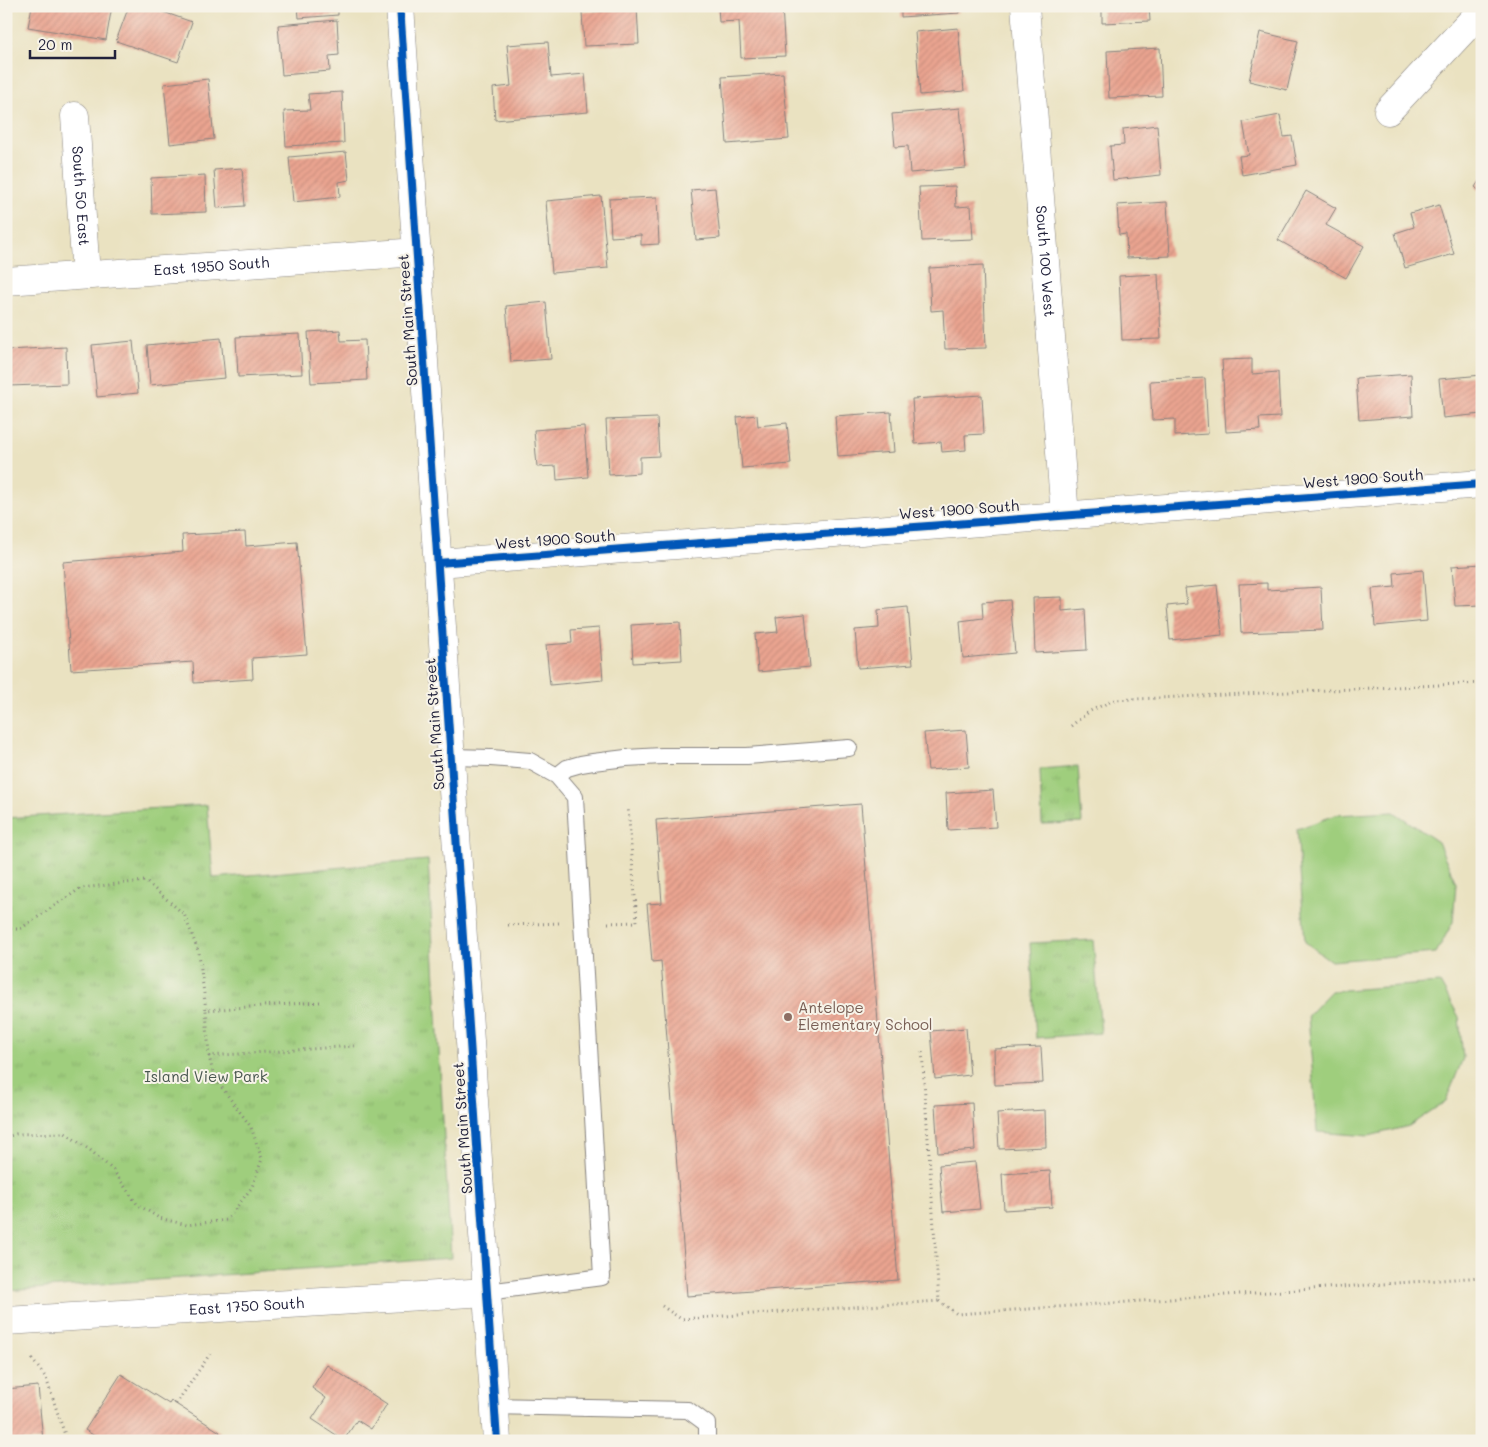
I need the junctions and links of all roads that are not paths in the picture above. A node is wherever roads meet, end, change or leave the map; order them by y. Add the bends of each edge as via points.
1 (400, 6) edge
2 (1025, 6) edge
3 (1482, 10) edge
4 (1388, 112) dead end
5 (74, 116) dead end
6 (418, 252) junction
7 (86, 275) junction
8 (6, 281) edge
9 (1482, 484) edge
10 (1065, 516) junction
11 (438, 563) junction
12 (849, 748) dead end
13 (451, 757) junction
14 (557, 776) junction
15 (488, 1292) junction
16 (6, 1321) edge
17 (495, 1406) junction
18 (498, 1441) edge
19 (707, 1441) edge

1 - 6 street, South Main Street
2 - 10 street, South 100 West
3 - 4 street
5 - 7 street, South 50 East
6 - 7 street, East 1950 South
6 - 11 street, South Main Street
7 - 8 street, East 1950 South
9 - 10 street, West 1900 South
10 - 11 street, West 1900 South
11 - 13 street, South Main Street
12 - 14 lane via 746,756 618,759 567,768
13 - 14 lane via 530,761
13 - 15 street, South Main Street
14 - 15 lane via 575,797 602,1278
15 - 16 street, East 1750 South
15 - 17 street, South Main Street
17 - 18 street, South Main Street
17 - 19 lane via 688,1410 707,1424

